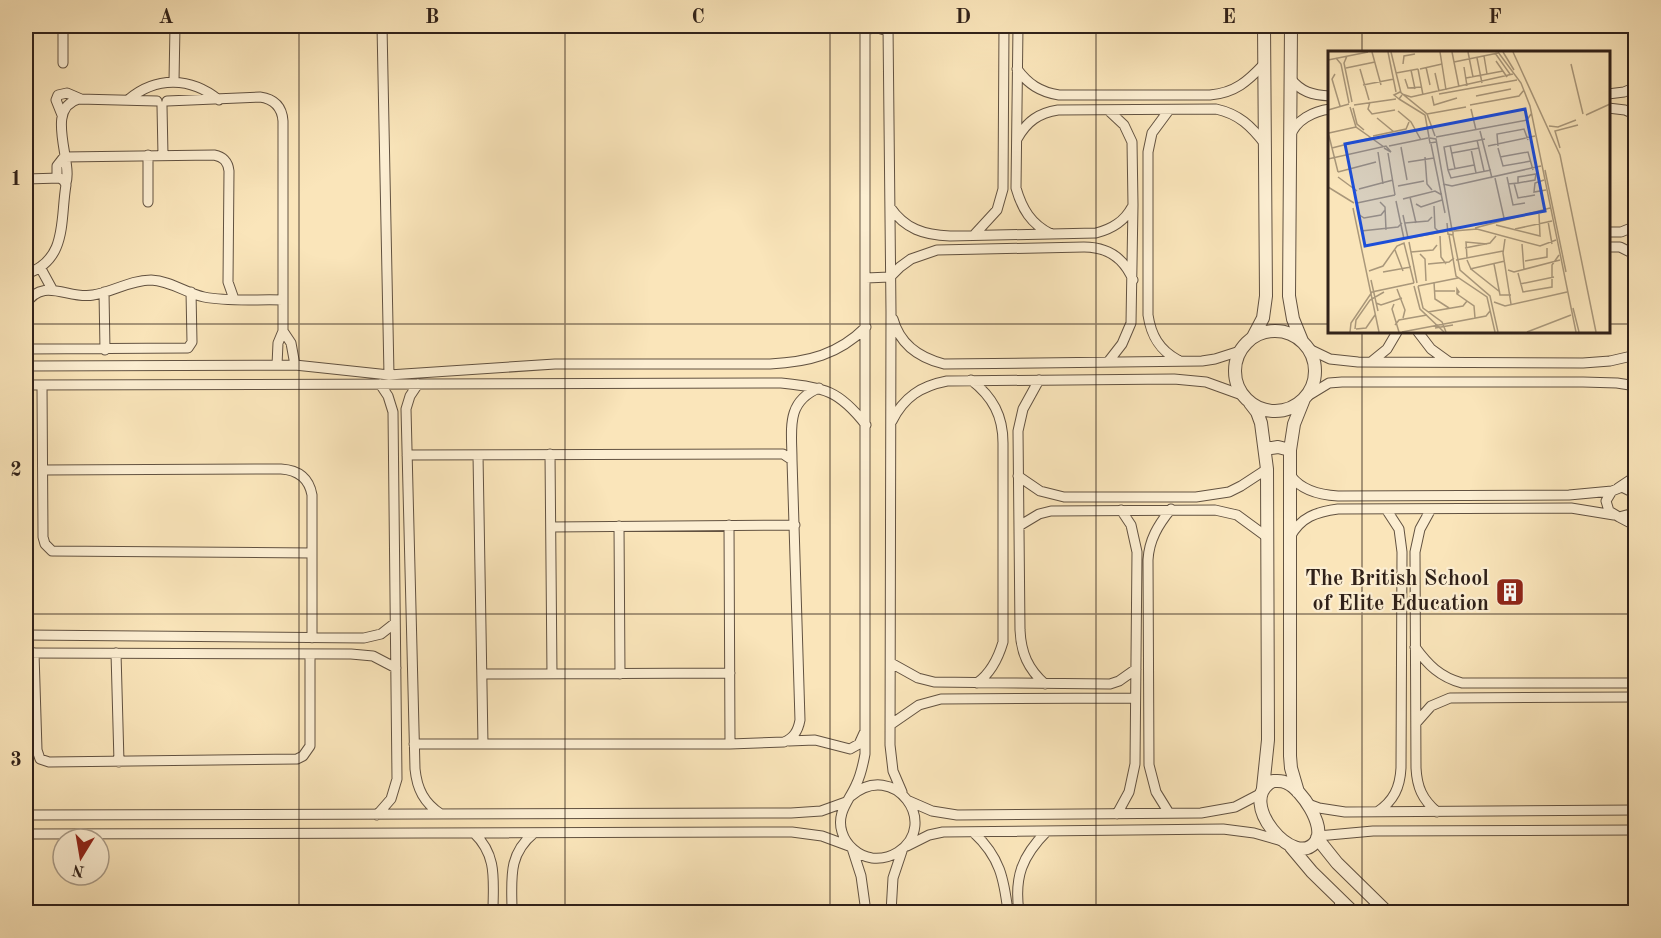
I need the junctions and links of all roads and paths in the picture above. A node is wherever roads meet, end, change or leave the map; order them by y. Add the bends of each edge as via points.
1 (63, 26) edge
2 (175, 26) edge
3 (382, 26) edge
4 (1005, 26) edge
5 (1018, 26) edge
6 (1264, 26) edge
7 (1291, 26) edge
8 (889, 27) edge
9 (865, 28) edge
10 (63, 63) dead end
11 (1264, 64) junction
12 (1017, 69) junction
13 (1289, 77) junction
14 (174, 81) junction
15 (162, 82) junction
16 (1635, 87) edge
17 (1611, 94) edge
18 (1059, 95) junction
19 (1218, 95) junction
20 (1328, 96) edge
21 (128, 100) junction
22 (219, 100) junction
23 (162, 101) junction
24 (1611, 108) edge
25 (1216, 109) junction
26 (1328, 109) edge
27 (1058, 110) junction
28 (1108, 110) junction
29 (1169, 110) junction
30 (1635, 115) edge
31 (1017, 139) junction
32 (1132, 142) junction
33 (1149, 142) junction
34 (1289, 142) junction
35 (1265, 144) junction
36 (148, 155) junction
37 (163, 155) junction
38 (64, 157) junction
39 (26, 179) edge
40 (61, 181) junction
41 (1016, 188) junction
42 (1003, 189) junction
43 (148, 202) dead end
44 (1133, 205) junction
45 (889, 207) junction
46 (1635, 226) edge
47 (1610, 232) edge
48 (1621, 232) junction
49 (1084, 234) junction
50 (1053, 235) junction
51 (950, 236) junction
52 (975, 236) junction
53 (1084, 247) junction
54 (1610, 247) edge
55 (1620, 248) junction
56 (951, 249) junction
57 (1635, 255) edge
58 (40, 267) junction
59 (890, 278) junction
60 (866, 279) junction
61 (1133, 280) junction
62 (31, 281) edge
63 (1266, 281) junction
64 (1289, 281) junction
65 (228, 282) junction
66 (52, 289) junction
67 (104, 292) junction
68 (191, 292) junction
69 (221, 298) junction
70 (234, 299) junction
71 (283, 300) junction
72 (26, 304) edge
73 (891, 312) junction
74 (1133, 315) junction
75 (1148, 315) junction
76 (866, 327) junction
77 (283, 331) junction
78 (1396, 333) edge
79 (1419, 333) edge
80 (1253, 337) junction
81 (1304, 344) junction
82 (26, 349) edge
83 (105, 350) junction
84 (1240, 351) junction
85 (1635, 355) edge
86 (1108, 362) junction
87 (1185, 362) junction
88 (1358, 362) junction
89 (1371, 362) junction
90 (1449, 362) junction
91 (1583, 363) junction
92 (555, 364) junction
93 (781, 364) junction
94 (944, 364) junction
95 (194, 365) junction
96 (277, 365) junction
97 (295, 365) junction
98 (26, 366) edge
99 (389, 375) junction
100 (971, 380) junction
101 (1039, 380) junction
102 (1190, 380) junction
103 (947, 381) junction
104 (1359, 381) junction
105 (1583, 382) junction
106 (555, 383) junction
107 (781, 383) junction
108 (195, 384) junction
109 (380, 384) junction
110 (418, 384) junction
111 (26, 385) edge
112 (42, 385) junction
113 (820, 387) junction
114 (1635, 387) edge
115 (1305, 398) junction
116 (1246, 399) junction
117 (393, 409) junction
118 (406, 410) junction
119 (891, 423) junction
120 (866, 425) junction
121 (1003, 431) junction
122 (1018, 431) junction
123 (1265, 450) junction
124 (1290, 450) junction
125 (550, 454) junction
126 (407, 455) junction
127 (478, 455) junction
128 (792, 460) junction
129 (1267, 469) junction
130 (42, 470) junction
131 (1018, 476) junction
132 (1291, 476) junction
133 (1635, 476) edge
134 (1614, 489) junction
135 (1215, 495) junction
136 (1064, 496) junction
137 (1338, 496) junction
138 (1635, 499) edge
139 (1635, 506) edge
140 (1171, 509) junction
141 (1338, 509) junction
142 (1386, 509) junction
143 (1431, 509) junction
144 (1063, 510) junction
145 (1121, 510) junction
146 (1215, 510) junction
147 (1616, 516) junction
148 (729, 525) junction
149 (795, 525) junction
150 (619, 526) junction
151 (1019, 526) junction
152 (1635, 526) edge
153 (551, 527) junction
154 (1267, 537) junction
155 (1290, 537) junction
156 (1137, 552) junction
157 (1402, 552) junction
158 (1415, 552) junction
159 (312, 553) junction
160 (1149, 553) junction
161 (395, 580) junction
162 (410, 580) junction
163 (395, 623) junction
164 (1004, 630) junction
165 (1020, 630) junction
166 (26, 635) edge
167 (231, 637) junction
168 (312, 638) junction
169 (364, 638) junction
170 (1415, 647) junction
171 (30, 653) edge
172 (116, 653) junction
173 (231, 654) junction
174 (310, 654) junction
175 (365, 655) junction
176 (891, 663) junction
177 (396, 668) junction
178 (1136, 669) junction
179 (730, 673) junction
180 (482, 674) junction
181 (552, 674) junction
182 (620, 674) junction
183 (966, 683) junction
184 (1462, 683) junction
185 (1635, 683) edge
186 (977, 684) junction
187 (1045, 684) junction
188 (1460, 697) junction
189 (1635, 697) edge
190 (966, 698) junction
191 (1135, 698) junction
192 (1416, 723) junction
193 (890, 725) junction
194 (865, 731) junction
195 (1268, 740) junction
196 (1290, 740) junction
197 (783, 742) junction
198 (414, 744) junction
199 (483, 744) junction
200 (730, 744) junction
201 (119, 762) junction
202 (1135, 764) junction
203 (1149, 765) junction
204 (397, 768) junction
205 (1401, 768) junction
206 (1416, 768) junction
207 (415, 769) junction
208 (1261, 791) junction
209 (1298, 792) junction
210 (906, 797) junction
211 (848, 799) junction
212 (1308, 804) junction
213 (1222, 810) junction
214 (1635, 810) edge
215 (1375, 812) junction
216 (1437, 812) junction
217 (1117, 813) junction
218 (1168, 813) junction
219 (26, 814) edge
220 (320, 814) junction
221 (377, 814) junction
222 (441, 814) junction
223 (626, 814) junction
224 (970, 815) junction
225 (1223, 829) junction
226 (1635, 830) edge
227 (1047, 831) junction
228 (1373, 831) junction
229 (626, 832) junction
230 (320, 833) junction
231 (474, 833) junction
232 (534, 833) junction
233 (972, 833) junction
234 (26, 834) edge
235 (1318, 837) junction
236 (1288, 845) junction
237 (851, 848) junction
238 (904, 848) junction
239 (1345, 872) junction
240 (1326, 885) junction
241 (1004, 886) junction
242 (1017, 886) junction
243 (1339, 906) edge
244 (493, 912) edge
245 (512, 912) edge
246 (866, 912) edge
247 (891, 912) edge
248 (1008, 912) edge
249 (1019, 912) edge
250 (1353, 912) edge
251 (1387, 912) edge

1 - 10 street
2 - 14 street
3 - 99 street
4 - 42 street
5 - 12 street
6 - 11 street
7 - 13 street
8 - 9 street
8 - 45 street
9 - 60 street
11 - 19 street via 1239,88
11 - 35 street
12 - 18 street via 1039,90
12 - 31 street
13 - 20 street via 1300,89
13 - 34 street
14 - 15 street
14 - 22 street via 198,86
15 - 21 street
15 - 23 street
16 - 17 street
17 - 24 street via 1616,102
18 - 19 street
18 - 27 street
19 - 25 street via 1220,103
21 - 23 street
21 - 38 street via 70,102 62,115
22 - 23 street
22 - 71 street via 266,98 277,104 282,115
23 - 37 street
24 - 30 street
25 - 29 street
25 - 35 street via 1249,124
26 - 34 street via 1298,123
27 - 28 street
27 - 31 street via 1029,122
28 - 29 street
28 - 32 street via 1124,125
29 - 33 street
31 - 41 street
32 - 33 street
32 - 44 street
33 - 75 street
34 - 64 street
35 - 63 street
36 - 37 street
36 - 38 street
36 - 43 street
37 - 65 street via 214,155 227,162
38 - 40 street via 57,166
39 - 40 street
40 - 58 street via 60,238
41 - 42 street
41 - 50 street via 1019,201 1033,222
42 - 52 street via 997,210
44 - 49 street via 1128,215 1108,230
44 - 61 street
45 - 51 street via 913,229
45 - 59 street
46 - 48 street
47 - 48 street
48 - 55 street
49 - 50 street
49 - 53 street
50 - 52 street
51 - 52 street
51 - 56 street
53 - 56 street
53 - 61 street via 1115,255
54 - 55 street
55 - 57 street
56 - 59 street via 917,256
58 - 62 street
58 - 66 street
59 - 60 street
59 - 73 street
60 - 76 street
61 - 74 street
62 - 66 street
62 - 72 street
63 - 64 street via 1275,285
63 - 80 street via 1263,318
64 - 81 street via 1290,308
65 - 69 street
65 - 70 street
66 - 67 street via 80,296
67 - 68 street via 153,280
67 - 83 street
68 - 69 street
68 - 83 street via 192,342 188,348
69 - 70 street
70 - 71 street
71 - 77 street
73 - 94 street via 904,342 916,353
73 - 119 street
74 - 75 street
74 - 86 street via 1128,333
75 - 87 street via 1154,338 1169,356
76 - 93 street via 834,351
76 - 120 street
77 - 96 street
77 - 97 street via 291,343
78 - 89 street via 1387,349
79 - 90 street via 1431,349
80 - 81 street via 1283,332
80 - 84 street
81 - 88 street via 1330,359
81 - 115 street via 1315,367
82 - 83 street
84 - 87 street
84 - 116 street via 1234,368 1237,386
85 - 91 street
86 - 87 street
86 - 94 street
87 - 102 street via 1193,373
88 - 89 street
88 - 104 street via 1355,369
89 - 90 street
90 - 91 street
91 - 105 street
92 - 93 street
92 - 99 street
92 - 106 street
93 - 107 street
94 - 103 street via 942,373
95 - 96 street
95 - 98 street
95 - 108 street
96 - 97 street
97 - 99 street
100 - 101 street
100 - 103 street
100 - 121 street via 996,407
101 - 102 street
101 - 122 street via 1023,409
102 - 116 street via 1218,385
103 - 119 street via 913,394 897,410
104 - 105 street
104 - 115 street via 1329,383
105 - 114 street
106 - 107 street
106 - 110 street
107 - 113 street
108 - 109 street
108 - 112 street
109 - 110 street
109 - 117 street
110 - 118 street
111 - 112 street
112 - 130 street
113 - 120 street via 844,400
113 - 128 street via 800,400 792,414
115 - 116 street via 1287,410 1278,411 1258,408
115 - 124 street via 1294,424
116 - 123 street via 1257,412
117 - 118 street via 401,406
117 - 161 street
118 - 126 street
119 - 176 street
120 - 194 street
121 - 122 street
121 - 164 street
122 - 131 street
123 - 124 street
123 - 129 street
124 - 132 street
125 - 127 street
125 - 128 street via 783,454
125 - 153 street
126 - 127 street
126 - 162 street
127 - 180 street
128 - 149 street
129 - 135 street via 1241,486
129 - 154 street
130 - 159 street via 290,469 304,477 311,488
130 - 159 street via 43,540 52,551
131 - 136 street via 1040,491
131 - 151 street
132 - 137 street via 1316,493
132 - 155 street
133 - 134 street
134 - 137 street via 1569,495
134 - 138 street via 1628,489
134 - 147 street via 1606,501
135 - 136 street
135 - 146 street
136 - 144 street via 1058,503
137 - 141 street via 1333,502
139 - 147 street via 1630,514
140 - 145 street
140 - 146 street
140 - 160 street via 1156,529
141 - 142 street
141 - 155 street via 1304,519
142 - 143 street
142 - 157 street via 1399,529
143 - 147 street via 1571,508
143 - 158 street via 1420,529
144 - 145 street
144 - 151 street via 1039,514
145 - 156 street via 1131,525
146 - 154 street via 1237,515
147 - 152 street
148 - 149 street
148 - 150 street
148 - 179 street
149 - 197 street via 800,720 794,735
150 - 153 street
150 - 182 street
151 - 165 street
153 - 181 street
154 - 195 street
155 - 196 street
156 - 160 street via 1142,548
156 - 178 street
157 - 158 street
157 - 205 street
158 - 170 street
159 - 168 street
160 - 203 street
161 - 162 street
161 - 163 street
162 - 198 street
163 - 169 street via 381,634
163 - 177 street
164 - 165 street via 1011,634
164 - 186 street via 993,666
165 - 187 street via 1026,660
166 - 167 street
167 - 168 street
167 - 173 street
168 - 169 street
169 - 175 street via 369,646
170 - 184 street via 1439,674
170 - 192 street
171 - 172 street
171 - 201 street via 40,759
172 - 173 street
172 - 201 street
173 - 174 street
174 - 175 street
174 - 201 street via 310,746 303,756 291,760
175 - 177 street
176 - 183 street via 918,678
176 - 193 street
177 - 204 street
178 - 187 street via 1110,684
178 - 191 street
179 - 182 street
179 - 200 street
180 - 181 street
180 - 199 street
181 - 182 street
183 - 186 street
183 - 190 street
184 - 185 street
184 - 188 street via 1457,690
186 - 187 street
188 - 189 street
188 - 192 street via 1431,706
190 - 191 street
190 - 193 street via 929,702
191 - 202 street
192 - 206 street
193 - 210 street via 893,771
194 - 197 street via 859,744 850,749 815,740
194 - 211 street via 863,765
195 - 196 street via 1280,745
195 - 208 street
196 - 209 street via 1291,768
197 - 200 street
198 - 199 street
198 - 207 street
199 - 200 street
202 - 203 street
202 - 217 street via 1129,792
203 - 218 street via 1156,792
204 - 207 street via 406,773
204 - 221 street via 391,799
205 - 206 street via 1405,772
205 - 215 street via 1397,790
206 - 216 street via 1423,798
207 - 222 street via 424,800
208 - 209 street via 1280,780
208 - 213 street
208 - 236 street via 1263,813
209 - 212 street
210 - 211 street via 881,784 864,787
210 - 224 street via 938,812
210 - 238 street via 915,824
211 - 223 street via 821,811
211 - 237 street via 841,825
212 - 215 street via 1331,811
212 - 235 street
213 - 218 street
213 - 225 street via 1226,819
214 - 216 street
215 - 216 street
215 - 228 street via 1369,824
217 - 218 street
217 - 224 street
219 - 220 street
220 - 221 street
220 - 230 street
221 - 222 street
222 - 223 street
223 - 229 street
224 - 233 street via 967,824
225 - 227 street
225 - 236 street via 1254,833
226 - 228 street
227 - 233 street
227 - 242 street via 1030,850
228 - 235 street
229 - 232 street
229 - 237 street via 792,832 822,836
230 - 231 street
230 - 234 street
231 - 232 street
231 - 244 street via 492,862
232 - 245 street via 513,861
233 - 238 street via 929,835
233 - 241 street via 998,862
235 - 236 street via 1304,849
235 - 239 street
236 - 240 street
237 - 238 street via 865,856 881,858
237 - 246 street via 861,876
238 - 247 street via 893,878
239 - 240 street via 1334,872
239 - 251 street
240 - 243 street
241 - 242 street via 1011,882
241 - 248 street
242 - 249 street
243 - 250 street

